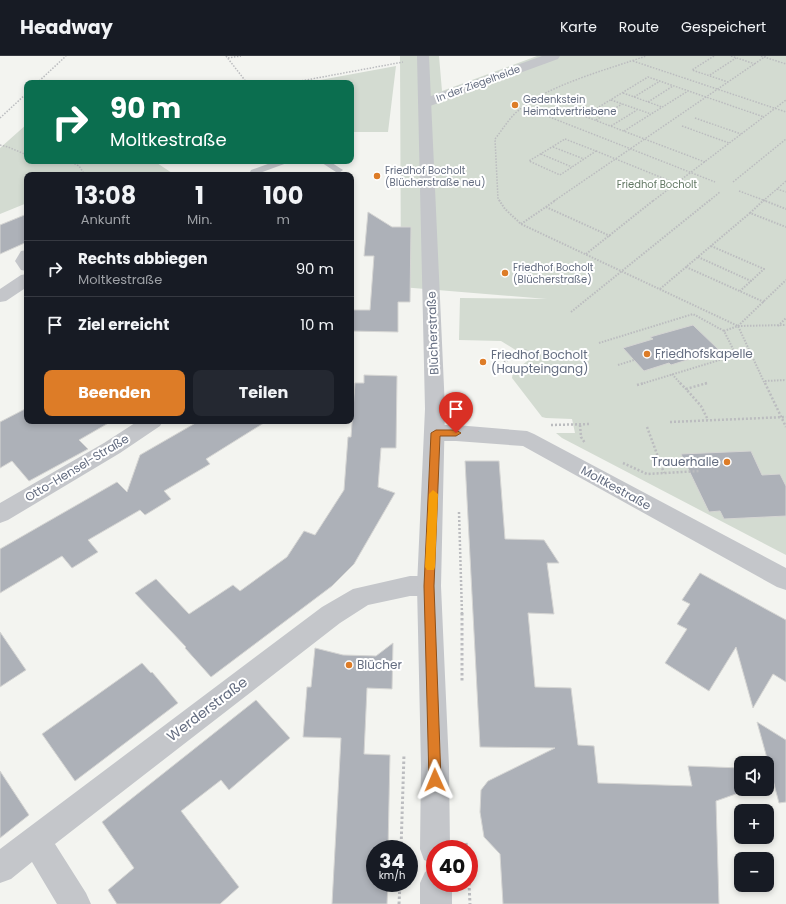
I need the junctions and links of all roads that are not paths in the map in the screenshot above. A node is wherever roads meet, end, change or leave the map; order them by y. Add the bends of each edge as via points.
1 (423, 56) edge
2 (554, 56) edge
3 (425, 103) junction
4 (276, 164) edge
5 (328, 164) edge
6 (339, 170) dead end
7 (254, 172) dead end
8 (24, 280) edge
9 (0, 297) edge
10 (148, 424) edge
11 (436, 433) junction
12 (0, 514) edge
13 (786, 580) edge
14 (429, 586) junction
15 (435, 840) edge
16 (36, 841) junction
17 (0, 868) edge
18 (436, 892) edge
19 (75, 904) edge
20 (436, 904) edge

1 - 3 street, Blücherstraße
2 - 3 street, In der Ziegelheide
3 - 11 street, Blücherstraße
4 - 7 lane
5 - 6 lane
8 - 9 street
10 - 12 street, Otto-Hensel-Straße
11 - 13 street, Moltkestraße via 527,439
11 - 14 street, Blücherstraße
14 - 15 street, Blücherstraße
14 - 16 street, Werderstraße via 410,586 362,596 331,615
16 - 17 street, Werderstraße
16 - 19 street
18 - 20 street

